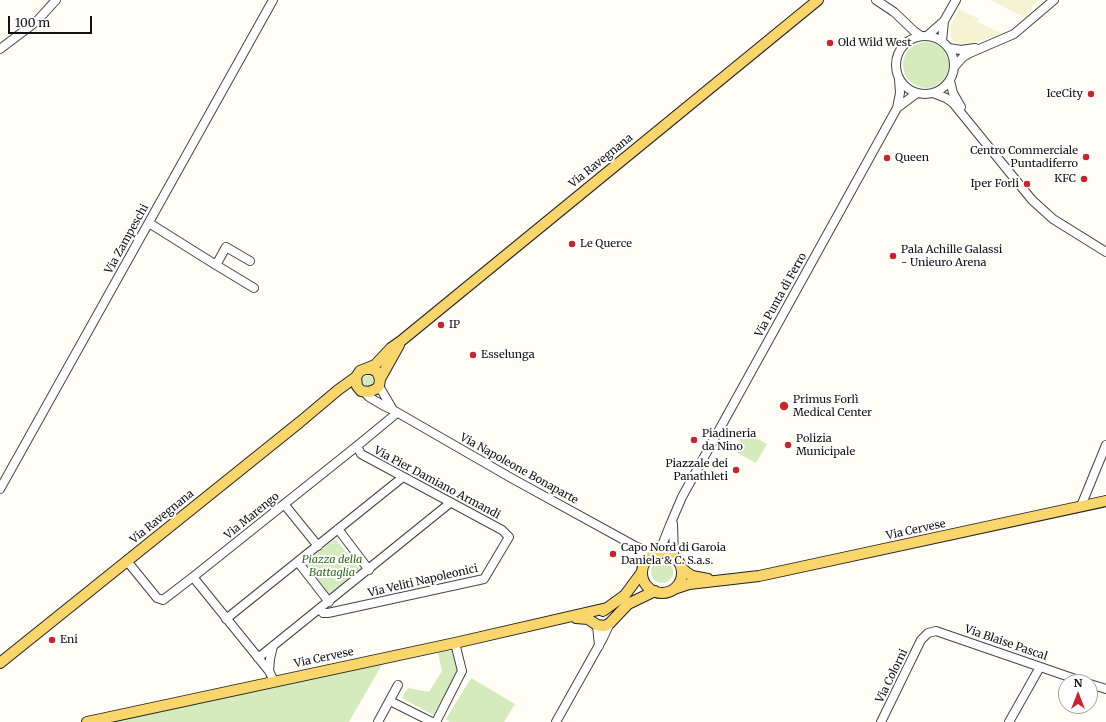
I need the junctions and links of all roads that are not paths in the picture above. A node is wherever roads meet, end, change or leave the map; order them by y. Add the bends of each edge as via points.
1 (56, 0) edge
2 (274, 0) edge
3 (818, 0) edge
4 (876, 0) edge
5 (956, 0) edge
6 (1054, 0) edge
7 (944, 21) junction
8 (905, 23) junction
9 (924, 36) junction
10 (942, 41) junction
11 (906, 43) junction
12 (993, 43) junction
13 (949, 48) junction
14 (0, 49) edge
15 (955, 66) junction
16 (899, 78) junction
17 (950, 82) junction
18 (918, 93) junction
19 (933, 93) junction
20 (897, 108) junction
21 (970, 123) junction
22 (149, 224) junction
23 (1106, 252) edge
24 (250, 261) dead end
25 (216, 265) junction
26 (254, 288) dead end
27 (401, 341) junction
28 (367, 368) junction
29 (356, 377) junction
30 (379, 382) junction
31 (338, 390) junction
32 (361, 390) junction
33 (395, 412) junction
34 (1106, 445) edge
35 (357, 446) junction
36 (403, 477) junction
37 (0, 489) edge
38 (1106, 501) edge
39 (450, 503) junction
40 (284, 504) junction
41 (1081, 506) junction
42 (674, 515) junction
43 (338, 529) junction
44 (509, 537) joint
45 (318, 546) junction
46 (635, 546) junction
47 (657, 554) junction
48 (674, 557) junction
49 (127, 560) junction
50 (298, 562) junction
51 (643, 567) junction
52 (681, 567) junction
53 (369, 570) junction
54 (194, 577) junction
55 (730, 580) junction
56 (674, 589) junction
57 (655, 591) junction
58 (329, 602) junction
59 (607, 608) junction
60 (320, 609) junction
61 (566, 618) junction
62 (226, 619) junction
63 (610, 623) junction
64 (597, 625) junction
65 (921, 640) joint
66 (455, 643) junction
67 (273, 646) junction
68 (598, 647) junction
69 (258, 658) junction
70 (0, 663) edge
71 (1040, 667) junction
72 (266, 668) junction
73 (1061, 674) edge
74 (269, 682) junction
75 (398, 685) dead end
76 (390, 701) junction
77 (87, 722) edge
78 (378, 722) edge
79 (432, 722) edge
80 (436, 722) edge
81 (556, 722) edge
82 (882, 722) edge
83 (1009, 722) edge

1 - 14 street via 37,21
2 - 22 street, Via Zampeschi
3 - 27 main road, Via Ravegnana
4 - 8 street via 900,16
5 - 7 street
6 - 12 street via 1014,34
7 - 9 street
7 - 10 street
8 - 9 street
8 - 11 street
9 - 10 street via 936,37
9 - 11 street
10 - 13 street
11 - 16 street via 897,59
12 - 13 street via 966,50
12 - 15 street via 963,57
13 - 15 street
15 - 17 street
16 - 18 street via 905,86
16 - 20 street via 901,85
17 - 19 street
17 - 21 street via 953,93
18 - 19 street
18 - 20 street, Via Punta di Ferro
19 - 21 street via 953,103
20 - 42 street, Via Punta di Ferro
21 - 23 street via 1032,200 1053,219
22 - 25 street
22 - 37 street, Via Zampeschi
24 - 25 street via 226,247
25 - 26 street
27 - 28 main road, Via Ravegnana via 374,365
27 - 30 main road, Via Ravegnana
28 - 29 main road via 360,371
28 - 30 main road via 377,372
29 - 31 main road, Via Ravegnana
29 - 32 main road via 356,384
30 - 32 main road via 373,391
30 - 33 street, Via Napoleone Bonaparte
31 - 32 main road
31 - 49 main road, Via Ravegnana
32 - 33 street, Via Napoleone Bonaparte
33 - 35 street, Via Marengo
33 - 46 street, Via Napoleone Bonaparte
34 - 41 street
35 - 36 street, Via Pier Damiano Armandi via 361,454
35 - 40 street, Via Marengo
36 - 39 street, Via Pier Damiano Armandi
36 - 43 street
38 - 41 main road, Via Cervese
39 - 44 street, Via Pier Damiano Armandi via 502,530
39 - 53 street
40 - 45 street
40 - 54 street, Via Marengo
41 - 55 main road, Via Cervese via 759,576
42 - 47 street, Via Punta di Ferro
42 - 48 street, Via Punta di Ferro
43 - 45 street
43 - 53 street
44 - 60 street, Via Veliti Napoleonici via 484,579 328,613
45 - 50 street
46 - 47 street, Via Napoleone Bonaparte
46 - 51 street via 643,555
47 - 48 main road
47 - 51 main road, Via Cervese
48 - 52 main road, Via Cervese
49 - 54 street, Via Marengo via 160,600
49 - 70 main road, Via Ravegnana
50 - 58 street
50 - 62 street
51 - 57 main road via 642,577 646,585
51 - 59 main road, Via Cervese via 625,595
52 - 55 main road, Via Cervese via 692,576
52 - 56 main road via 681,579
53 - 58 street
54 - 62 street
55 - 56 main road, Via Cervese via 689,584
56 - 57 main road, Via Cervese
57 - 63 main road, Via Cervese via 628,604
58 - 60 street
59 - 61 main road, Via Cervese
59 - 64 main road, Via Cervese via 598,616
60 - 67 street
61 - 64 main road, Via Cervese via 585,618
61 - 66 main road, Via Cervese
62 - 69 street
63 - 64 main road, Via Cervese via 605,626
63 - 68 street
64 - 68 street
65 - 71 street, Via Blaise Pascal via 928,633 936,631
65 - 82 street, Via Colorni
66 - 74 main road, Via Cervese
66 - 80 street via 462,671
67 - 69 street
67 - 72 street
68 - 81 street
69 - 72 street
71 - 73 street, Via Blaise Pascal
71 - 83 street
72 - 74 street
74 - 77 main road, Via Cervese
75 - 76 street
76 - 78 street
76 - 79 street

